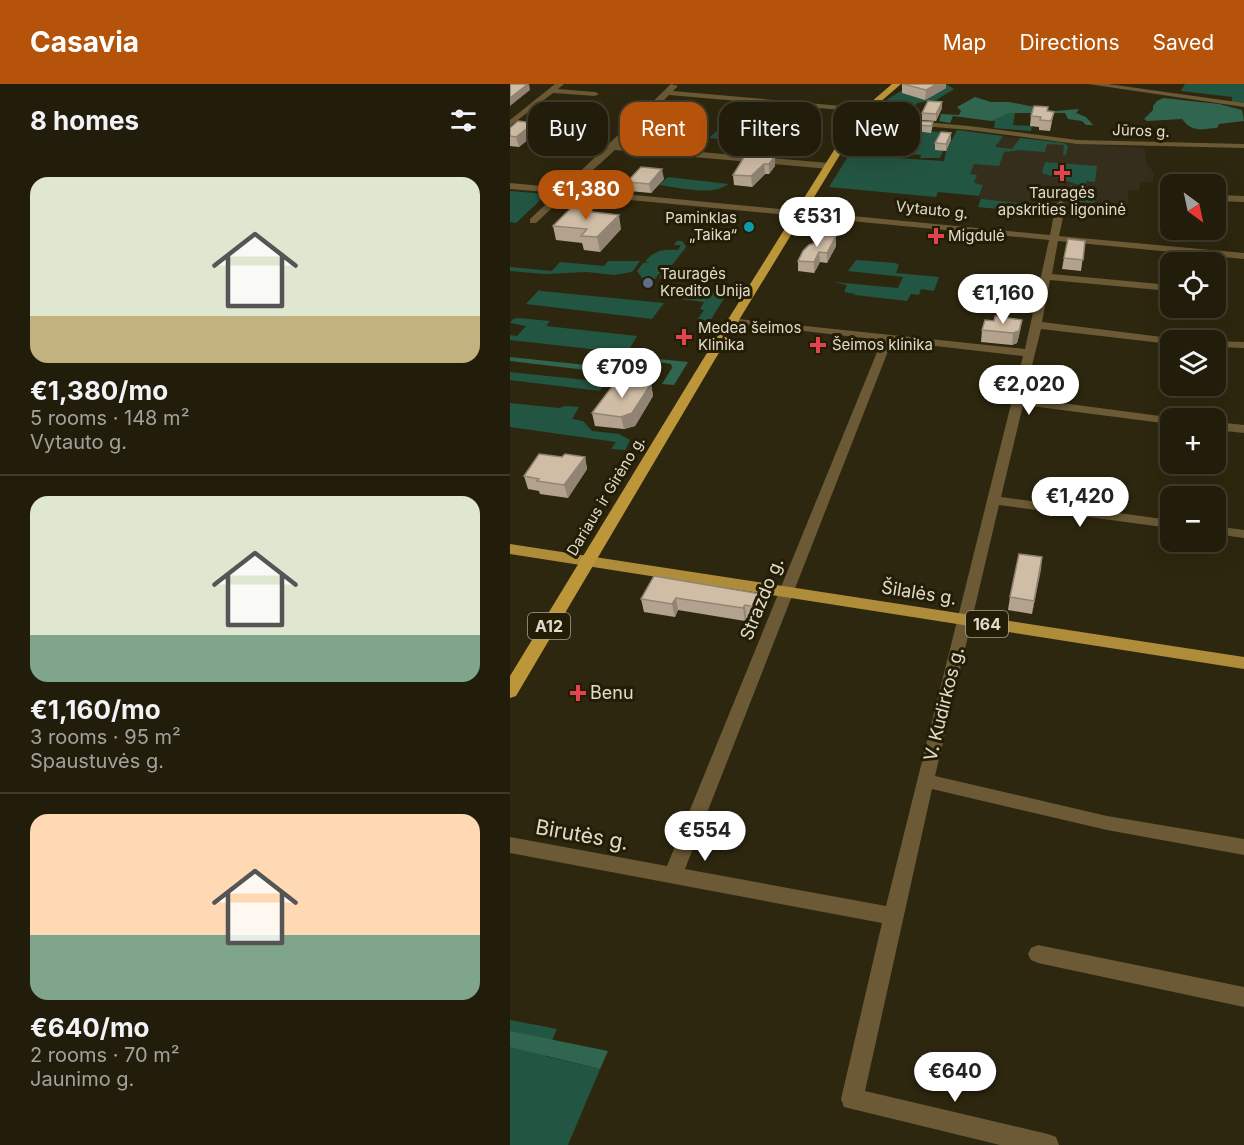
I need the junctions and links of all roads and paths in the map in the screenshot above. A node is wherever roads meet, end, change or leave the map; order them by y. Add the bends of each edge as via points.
1 (560, 84) edge
2 (676, 84) edge
3 (897, 84) edge
4 (1092, 84) edge
5 (551, 91) junction
6 (666, 93) junction
7 (595, 94) dead end
8 (875, 102) edge
9 (1244, 105) edge
10 (833, 111) edge
11 (920, 122) edge
12 (510, 124) edge
13 (1244, 146) edge
14 (613, 147) junction
15 (835, 156) edge
16 (829, 166) junction
17 (510, 186) edge
18 (565, 191) junction
19 (1226, 199) edge
20 (1244, 200) edge
21 (1061, 204) dead end
22 (800, 212) junction
23 (533, 221) dead end
24 (1054, 237) junction
25 (1244, 256) edge
26 (1046, 277) junction
27 (1160, 287) edge
28 (733, 321) junction
29 (1036, 325) junction
30 (888, 338) junction
31 (1160, 340) edge
32 (1226, 344) edge
33 (1244, 345) edge
34 (1029, 353) junction
35 (1017, 401) junction
36 (1160, 419) edge
37 (1226, 427) edge
38 (1244, 429) edge
39 (994, 500) junction
40 (1160, 523) edge
41 (1226, 532) edge
42 (1244, 534) edge
43 (510, 549) edge
44 (589, 561) junction
45 (785, 592) junction
46 (965, 620) junction
47 (1244, 663) edge
48 (510, 692) edge
49 (926, 781) junction
50 (510, 845) edge
51 (1244, 847) edge
52 (674, 875) junction
53 (893, 916) junction
54 (1038, 954) dead end
55 (1244, 997) edge
56 (1048, 1145) edge

1 - 5 street
2 - 6 street
3 - 8 highway, Dariaus ir Girėno g. / A12
4 - 9 street
5 - 7 street
5 - 12 street
6 - 10 street, Jūros g.
6 - 14 street
11 - 13 street, Jūros g. via 1077,142
14 - 16 street
14 - 18 street
15 - 16 highway, Dariaus ir Girėno g. / A12
16 - 22 highway, Dariaus ir Girėno g. / A12
17 - 18 street, Vytauto g.
18 - 22 street, Vytauto g.
18 - 23 street
19 - 20 street
21 - 24 street, V. Kudirkos g.
22 - 24 street, Vytauto g.
22 - 28 highway, Dariaus ir Girėno g. / A12
24 - 25 street, Vytauto g.
24 - 26 street, V. Kudirkos g.
26 - 27 street
26 - 29 street, V. Kudirkos g.
28 - 30 street
28 - 44 highway, Dariaus ir Girėno g. / A12
29 - 31 street
29 - 34 street, V. Kudirkos g.
30 - 34 street
30 - 45 street, Strazdo g.
32 - 33 street
34 - 35 street, V. Kudirkos g.
35 - 36 street
35 - 39 street, V. Kudirkos g.
37 - 38 street
39 - 40 street
39 - 46 street, V. Kudirkos g.
41 - 42 street
43 - 44 main road, Šilalės g.
44 - 45 main road, Šilalės g. / 164
44 - 48 highway, Dariaus ir Girėno g. / A12
45 - 46 main road, Šilalės g. / 164
45 - 52 street, Strazdo g.
46 - 47 main road, Šilalės g. / 164
46 - 49 street, V. Kudirkos g.
49 - 51 street via 1107,823
49 - 53 street, V. Kudirkos g.
50 - 52 street, Birutės g.
52 - 53 street, Birutės g.
53 - 56 street, V. Kudirkos g. via 852,1099
54 - 55 street

